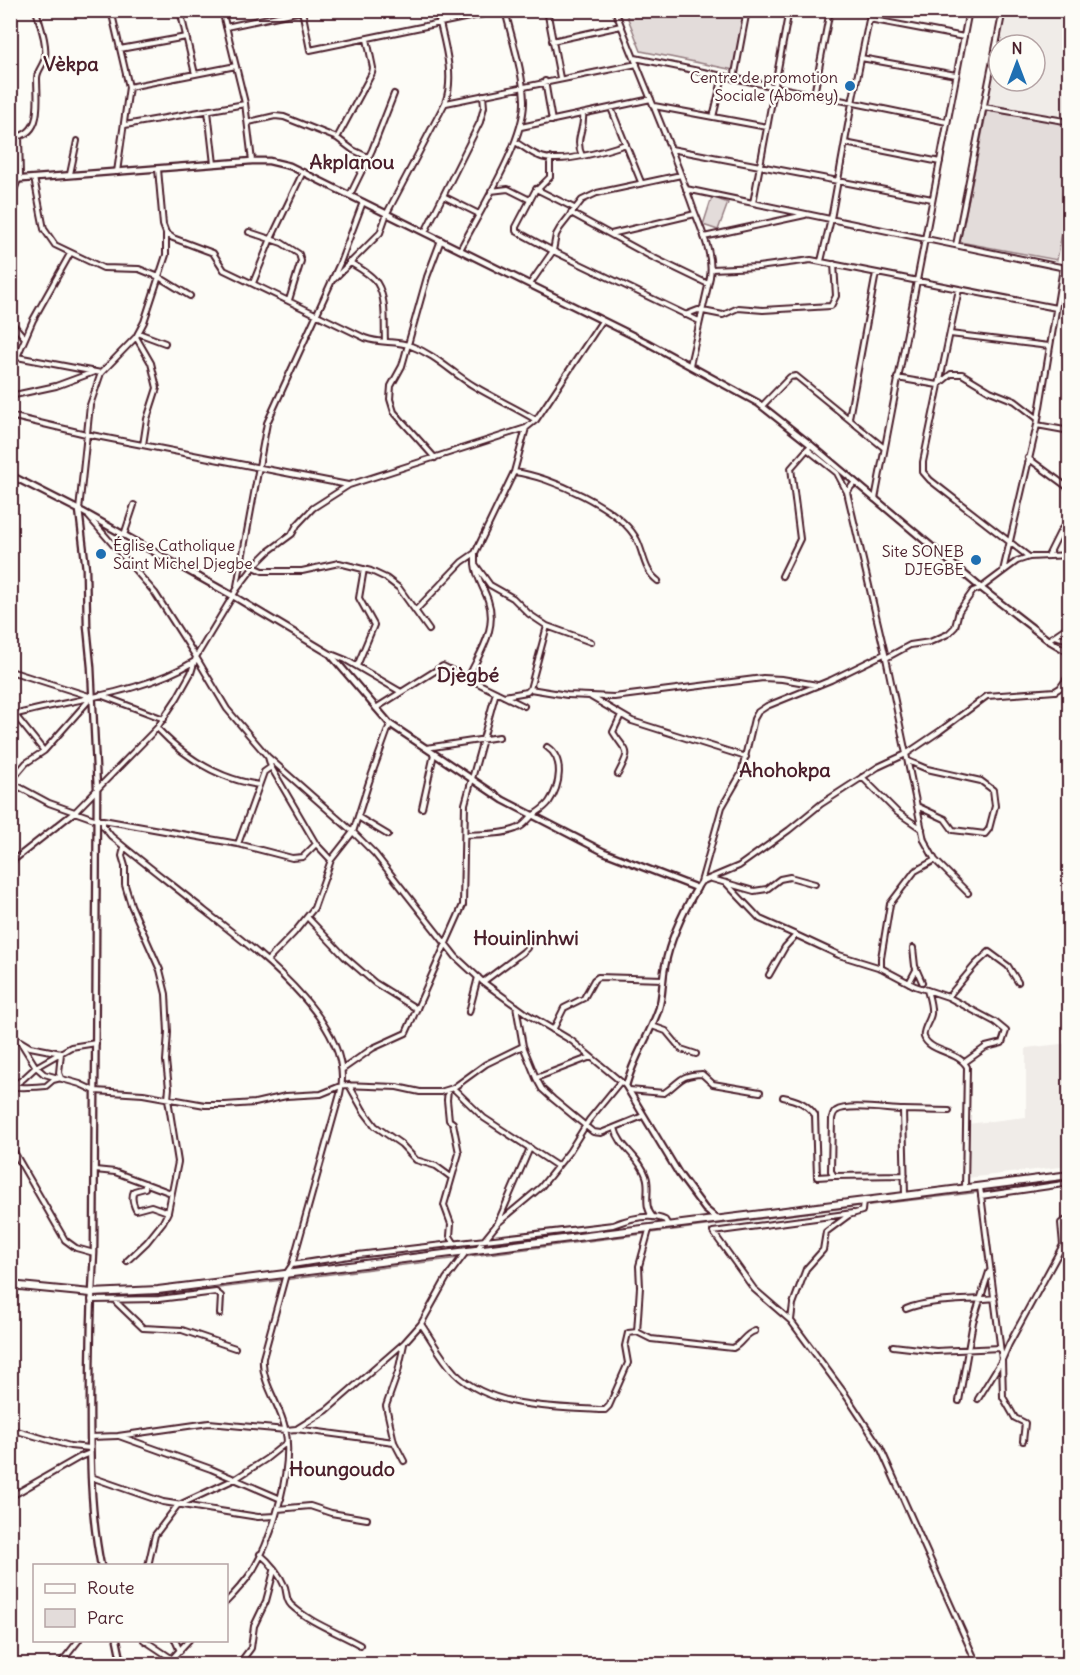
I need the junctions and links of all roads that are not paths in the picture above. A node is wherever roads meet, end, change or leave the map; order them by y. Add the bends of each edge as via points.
1 (36, 10) edge
2 (121, 10) edge
3 (180, 10) edge
4 (222, 10) edge
5 (266, 10) edge
6 (437, 10) edge
7 (504, 10) edge
8 (547, 10) edge
9 (615, 10) edge
10 (747, 10) edge
11 (789, 10) edge
12 (830, 10) edge
13 (871, 10) edge
14 (969, 10) edge
15 (1004, 10) edge
16 (110, 11) edge
17 (304, 11) edge
18 (482, 13) edge
19 (268, 19) junction
20 (869, 19) junction
21 (440, 23) junction
22 (621, 26) junction
23 (226, 27) junction
24 (186, 37) junction
25 (964, 37) junction
26 (367, 39) junction
27 (552, 40) junction
28 (120, 49) junction
29 (635, 58) junction
30 (861, 58) junction
31 (637, 64) junction
32 (236, 66) junction
33 (195, 74) junction
34 (956, 75) junction
35 (723, 76) junction
36 (560, 78) junction
37 (734, 78) junction
38 (545, 81) junction
39 (129, 87) junction
40 (522, 87) junction
41 (775, 87) junction
42 (394, 94) dead end
43 (483, 94) junction
44 (814, 95) junction
45 (651, 99) junction
46 (445, 103) junction
47 (852, 103) junction
48 (245, 104) junction
49 (654, 106) junction
50 (984, 106) junction
51 (611, 108) junction
52 (208, 111) junction
53 (583, 114) junction
54 (713, 117) junction
55 (249, 122) junction
56 (552, 122) junction
57 (1070, 122) edge
58 (947, 123) junction
59 (125, 125) junction
60 (521, 127) junction
61 (768, 127) junction
62 (10, 137) edge
63 (19, 137) junction
64 (337, 138) junction
65 (77, 141) dead end
66 (514, 142) junction
67 (845, 142) junction
68 (626, 144) junction
69 (671, 149) junction
70 (582, 156) junction
71 (550, 157) junction
72 (369, 158) junction
73 (252, 161) junction
74 (939, 162) junction
75 (214, 165) junction
76 (760, 166) junction
77 (158, 169) junction
78 (117, 172) junction
79 (303, 172) junction
80 (70, 174) junction
81 (681, 175) junction
82 (34, 178) junction
83 (10, 180) edge
84 (18, 180) junction
85 (838, 180) junction
86 (641, 182) junction
87 (538, 189) junction
88 (686, 189) junction
89 (490, 191) junction
90 (350, 195) junction
91 (443, 196) junction
92 (932, 199) junction
93 (10, 200) edge
94 (530, 200) junction
95 (363, 202) junction
96 (753, 203) junction
97 (574, 208) junction
98 (387, 213) junction
99 (572, 213) junction
100 (478, 214) junction
101 (695, 214) junction
102 (808, 214) junction
103 (831, 219) junction
104 (249, 232) dead end
105 (425, 232) junction
106 (166, 233) junction
107 (611, 235) junction
108 (704, 237) junction
109 (925, 238) junction
110 (441, 240) junction
111 (270, 241) junction
112 (957, 245) junction
113 (460, 250) junction
114 (553, 251) junction
115 (70, 254) junction
116 (821, 261) junction
117 (350, 262) junction
118 (834, 264) junction
119 (1064, 268) junction
120 (711, 269) junction
121 (1070, 269) edge
122 (876, 273) junction
123 (159, 277) junction
124 (331, 281) junction
125 (916, 281) junction
126 (253, 283) junction
127 (530, 284) junction
128 (708, 284) junction
129 (959, 289) junction
130 (190, 296) dead end
131 (289, 300) junction
132 (1056, 308) junction
133 (702, 310) junction
134 (315, 313) junction
135 (685, 315) junction
136 (10, 321) edge
137 (602, 321) junction
138 (699, 321) junction
139 (950, 334) junction
140 (137, 335) junction
141 (24, 337) junction
142 (385, 341) junction
143 (165, 343) dead end
144 (409, 344) junction
145 (1049, 346) junction
146 (17, 357) junction
147 (690, 365) junction
148 (10, 367) edge
149 (94, 372) junction
150 (101, 373) junction
151 (897, 378) junction
152 (938, 385) junction
153 (10, 396) edge
154 (762, 406) junction
155 (10, 416) edge
156 (849, 418) junction
157 (1038, 419) junction
158 (536, 420) junction
159 (1037, 425) junction
160 (1070, 425) edge
161 (526, 428) junction
162 (1068, 431) edge
163 (86, 434) junction
164 (143, 445) junction
165 (809, 447) junction
166 (884, 447) junction
167 (435, 458) junction
168 (1028, 458) junction
169 (258, 467) junction
170 (514, 472) junction
171 (10, 475) edge
172 (855, 482) junction
173 (349, 485) junction
174 (1070, 489) edge
175 (847, 492) junction
176 (874, 499) junction
177 (134, 505) dead end
178 (79, 510) junction
179 (87, 515) junction
180 (1070, 520) edge
181 (124, 535) junction
182 (1010, 541) junction
183 (475, 553) junction
184 (1070, 555) edge
185 (1029, 557) junction
186 (1048, 557) junction
187 (475, 564) junction
188 (254, 567) junction
189 (364, 568) junction
190 (1004, 571) junction
191 (782, 576) dead end
192 (658, 581) dead end
193 (981, 588) junction
194 (237, 589) junction
195 (233, 597) junction
196 (416, 610) junction
197 (1070, 625) edge
198 (547, 626) junction
199 (429, 630) dead end
200 (1054, 636) junction
201 (1048, 640) junction
202 (1070, 640) edge
203 (591, 642) dead end
204 (1070, 653) edge
205 (330, 654) junction
206 (885, 656) junction
207 (195, 659) junction
208 (357, 666) junction
209 (10, 671) edge
210 (1070, 674) edge
211 (468, 678) junction
212 (818, 685) junction
213 (530, 689) junction
214 (401, 692) junction
215 (495, 692) junction
216 (100, 695) junction
217 (503, 696) junction
218 (590, 696) junction
219 (92, 698) junction
220 (524, 706) dead end
221 (375, 708) junction
222 (13, 715) edge
223 (621, 715) junction
224 (164, 719) junction
225 (390, 724) junction
226 (157, 728) junction
227 (499, 737) dead end
228 (482, 740) junction
229 (547, 747) dead end
230 (425, 748) junction
231 (44, 751) junction
232 (434, 754) junction
233 (906, 754) junction
234 (268, 757) junction
235 (746, 757) junction
236 (908, 761) junction
237 (271, 767) junction
238 (618, 774) dead end
239 (862, 777) junction
240 (472, 778) junction
241 (10, 782) edge
242 (259, 785) junction
243 (97, 788) junction
244 (918, 807) junction
245 (422, 808) dead end
246 (76, 811) junction
247 (532, 816) junction
248 (358, 817) junction
249 (100, 820) junction
250 (922, 829) junction
251 (353, 832) junction
252 (387, 835) dead end
253 (465, 835) junction
254 (238, 844) junction
255 (315, 844) junction
256 (124, 847) junction
257 (331, 860) junction
258 (935, 860) junction
259 (12, 863) edge
260 (711, 878) junction
261 (701, 882) junction
262 (725, 882) junction
263 (815, 884) dead end
264 (697, 888) junction
265 (968, 893) dead end
266 (308, 918) junction
267 (796, 935) junction
268 (529, 939) dead end
269 (445, 945) junction
270 (913, 948) dead end
271 (267, 961) junction
272 (881, 968) junction
273 (916, 969) junction
274 (769, 975) dead end
275 (478, 977) junction
276 (663, 979) junction
277 (483, 982) junction
278 (922, 982) dead end
279 (1018, 982) dead end
280 (909, 983) junction
281 (927, 990) junction
282 (948, 997) junction
283 (516, 1006) junction
284 (417, 1009) junction
285 (469, 1012) dead end
286 (652, 1026) junction
287 (553, 1029) junction
288 (10, 1035) edge
289 (21, 1042) junction
290 (96, 1043) junction
291 (523, 1046) junction
292 (61, 1053) junction
293 (696, 1054) dead end
294 (591, 1057) junction
295 (964, 1062) junction
296 (36, 1067) junction
297 (343, 1069) junction
298 (536, 1078) junction
299 (23, 1079) junction
300 (58, 1079) junction
301 (620, 1082) junction
302 (28, 1085) junction
303 (343, 1085) junction
304 (349, 1085) junction
305 (11, 1087) edge
306 (627, 1088) junction
307 (450, 1089) junction
308 (95, 1091) junction
309 (760, 1092) dead end
310 (783, 1097) dead end
311 (168, 1099) junction
312 (903, 1110) junction
313 (949, 1111) dead end
314 (643, 1116) junction
315 (586, 1125) junction
316 (615, 1128) junction
317 (10, 1145) edge
318 (530, 1148) junction
319 (557, 1166) junction
320 (95, 1170) junction
321 (905, 1175) junction
322 (1070, 1175) edge
323 (451, 1176) junction
324 (834, 1176) junction
325 (145, 1183) junction
326 (1070, 1183) edge
327 (980, 1186) junction
328 (964, 1188) junction
329 (171, 1193) junction
330 (905, 1196) junction
331 (981, 1196) junction
332 (863, 1201) junction
333 (168, 1212) junction
334 (853, 1213) junction
335 (653, 1217) junction
336 (1070, 1218) edge
337 (718, 1220) junction
338 (498, 1222) junction
339 (668, 1227) junction
340 (649, 1232) junction
341 (483, 1240) junction
342 (455, 1244) junction
343 (475, 1250) junction
344 (466, 1251) junction
345 (94, 1253) junction
346 (127, 1261) dead end
347 (292, 1265) junction
348 (989, 1271) junction
349 (286, 1274) junction
350 (10, 1285) edge
351 (159, 1295) junction
352 (91, 1297) junction
353 (994, 1298) junction
354 (980, 1300) junction
355 (115, 1301) junction
356 (906, 1309) dead end
357 (220, 1314) dead end
358 (790, 1321) junction
359 (421, 1324) junction
360 (754, 1331) dead end
361 (637, 1332) junction
362 (404, 1343) junction
363 (893, 1346) dead end
364 (234, 1348) dead end
365 (1000, 1348) junction
366 (967, 1351) junction
367 (1002, 1360) junction
368 (978, 1399) dead end
369 (959, 1401) dead end
370 (10, 1429) edge
371 (296, 1429) junction
372 (286, 1430) junction
373 (118, 1436) junction
374 (90, 1437) junction
375 (1023, 1441) dead end
376 (286, 1442) junction
377 (394, 1442) junction
378 (90, 1451) junction
379 (404, 1461) dead end
380 (90, 1476) junction
381 (235, 1479) junction
382 (10, 1497) edge
383 (280, 1499) junction
384 (177, 1506) junction
385 (278, 1509) junction
386 (275, 1516) junction
387 (367, 1519) dead end
388 (260, 1554) junction
389 (101, 1564) edge
390 (148, 1564) edge
391 (274, 1570) junction
392 (228, 1600) edge
393 (78, 1642) edge
394 (117, 1642) edge
395 (146, 1642) edge
396 (176, 1642) edge
397 (188, 1642) edge
398 (360, 1645) dead end
399 (180, 1651) junction
400 (172, 1659) junction
401 (60, 1665) edge
402 (122, 1665) edge
403 (168, 1665) edge
404 (180, 1665) edge
405 (239, 1665) edge
406 (977, 1665) edge

1 - 63 street via 44,62 37,74 36,118 31,129
2 - 16 street
3 - 24 street
4 - 23 street
5 - 19 street
6 - 21 street
7 - 18 street
7 - 40 street
8 - 27 street
9 - 22 street
10 - 37 street
11 - 41 street
12 - 44 street
13 - 20 street
14 - 25 street
15 - 50 street
16 - 28 street
17 - 19 street
17 - 26 street via 310,50
18 - 21 street
19 - 23 street
20 - 25 street
20 - 30 street
21 - 26 street
21 - 46 street via 450,80
22 - 27 street
22 - 29 street
23 - 32 street
24 - 28 street
24 - 33 street
25 - 34 street
26 - 64 street via 372,73
27 - 36 street
28 - 39 street
29 - 31 street
29 - 35 street
30 - 34 street
30 - 47 street
31 - 36 street
31 - 45 street
32 - 33 street
32 - 48 street
33 - 39 street
34 - 58 street
35 - 37 street
35 - 54 street
36 - 38 street
37 - 41 street
38 - 40 street
38 - 56 street
39 - 59 street
40 - 43 street
40 - 60 street
41 - 44 street
41 - 61 street
42 - 72 street
43 - 46 street
43 - 91 street via 480,122
44 - 47 street
45 - 49 street
45 - 51 street
46 - 98 street
47 - 58 street
47 - 67 street
48 - 52 street
48 - 55 street
49 - 54 street
49 - 69 street
50 - 57 street
50 - 112 street
51 - 53 street
51 - 68 street
52 - 59 street
52 - 75 street
53 - 56 street
53 - 70 street via 578,136
54 - 61 street
55 - 64 street via 280,116
55 - 73 street
56 - 60 street
58 - 74 street
59 - 78 street
60 - 66 street
61 - 76 street
62 - 63 street
63 - 84 street
64 - 72 street
65 - 80 street
66 - 71 street via 538,156
66 - 89 street
67 - 74 street
67 - 85 street
68 - 70 street
68 - 86 street
69 - 76 street
69 - 81 street
70 - 71 street
71 - 87 street via 550,177
72 - 90 street
73 - 75 street
73 - 79 street via 280,162
74 - 92 street
75 - 77 street
76 - 85 street
76 - 96 street
77 - 78 street
77 - 106 street
78 - 80 street
79 - 90 street
79 - 111 street
80 - 82 street
81 - 86 street
81 - 88 street
82 - 84 street
82 - 115 street via 46,233 55,245
83 - 84 street
84 - 93 street
85 - 92 street
85 - 103 street
86 - 97 street via 588,197
87 - 94 street
87 - 97 street
88 - 96 street
88 - 101 street
89 - 94 street via 508,189
89 - 100 street
90 - 95 street
91 - 100 street
91 - 105 street
92 - 109 street
94 - 114 street via 516,231
95 - 98 street
95 - 124 street
96 - 102 street
97 - 99 street
98 - 105 street
98 - 117 street via 376,238
99 - 107 street
99 - 114 street via 557,233
100 - 113 street
101 - 107 street
101 - 108 street
102 - 103 street
102 - 108 street
103 - 109 street
103 - 116 street
104 - 111 street
105 - 110 street
106 - 123 street via 166,255
106 - 126 street via 213,253 224,270
107 - 128 street
108 - 120 street
109 - 112 street
109 - 125 street
110 - 113 street
110 - 144 street
111 - 126 street
111 - 131 street via 282,243 301,257
112 - 119 street
113 - 127 street
114 - 127 street
114 - 135 street
115 - 123 street via 103,268 132,268
115 - 141 street
116 - 118 street
116 - 120 street
117 - 124 street
117 - 142 street via 377,283
118 - 122 street
118 - 133 street via 836,296 831,306 738,308 723,315
119 - 121 street
119 - 132 street
120 - 128 street
122 - 125 street
122 - 156 street
123 - 130 street
123 - 140 street
124 - 134 street
125 - 129 street
125 - 151 street
126 - 131 street
127 - 137 street
128 - 133 street
129 - 132 street
129 - 139 street
131 - 134 street
132 - 145 street
133 - 135 street
133 - 138 street
134 - 142 street via 365,338
134 - 169 street via 267,423
135 - 138 street
136 - 141 street
137 - 147 street
137 - 158 street
138 - 147 street
139 - 145 street
139 - 152 street
140 - 143 street
140 - 150 street
140 - 164 street via 151,363 157,388
141 - 146 street
142 - 144 street
144 - 158 street
144 - 167 street via 391,386 390,404
145 - 157 street
146 - 148 street
146 - 149 street
147 - 154 street
149 - 150 street
149 - 153 street via 56,386
150 - 163 street via 88,411
151 - 152 street
151 - 166 street
152 - 157 street via 951,374 962,374 990,392 1015,401
152 - 182 street via 923,462 925,476
154 - 156 street via 793,376
154 - 165 street
155 - 163 street
156 - 166 street
157 - 159 street
158 - 161 street
159 - 162 street
159 - 168 street
160 - 162 street
161 - 167 street
161 - 170 street
163 - 164 street
163 - 178 street
164 - 169 street
165 - 172 street
165 - 175 street via 837,473
165 - 191 street via 791,468 800,539
166 - 176 street
167 - 173 street
168 - 174 street
168 - 182 street
169 - 173 street
169 - 194 street
170 - 183 street
170 - 192 street via 544,479 614,514 637,538 651,575
171 - 178 street
172 - 175 street
172 - 176 street
173 - 188 street via 313,508 292,534
175 - 206 street
176 - 193 street
177 - 181 street
178 - 179 street
178 - 219 street
179 - 181 street
179 - 207 street via 155,593
180 - 186 street
181 - 195 street
182 - 185 street
182 - 190 street
183 - 187 street
183 - 196 street
184 - 186 street
185 - 186 street
185 - 190 street
187 - 198 street via 490,585 513,597
187 - 211 street via 492,624
188 - 189 street via 263,571 302,571 339,563
188 - 194 street
189 - 196 street via 393,582
189 - 208 street via 359,598 374,625
190 - 193 street
193 - 201 street
193 - 206 street via 959,611 955,627 948,634
194 - 195 street
195 - 205 street
195 - 207 street
196 - 199 street
197 - 200 street
198 - 203 street
198 - 213 street
200 - 201 street
200 - 202 street
201 - 204 street
205 - 208 street
205 - 221 street
206 - 212 street
206 - 233 street
207 - 216 street via 163,676
207 - 224 street
207 - 234 street via 227,709
208 - 214 street
209 - 219 street
210 - 233 street via 1055,691 987,696
211 - 214 street via 443,666
211 - 215 street
212 - 218 street via 763,678 614,697
212 - 235 street via 758,712
213 - 217 street
213 - 218 street
214 - 221 street
215 - 217 street
215 - 228 street
216 - 219 street
216 - 224 street
217 - 220 street
218 - 223 street
219 - 222 street
219 - 231 street
219 - 243 street
221 - 225 street
222 - 231 street
223 - 235 street
223 - 238 street via 613,732 627,752
224 - 226 street
225 - 230 street
225 - 248 street
226 - 242 street via 182,751 224,777
226 - 243 street
227 - 228 street
228 - 230 street
228 - 240 street
229 - 247 street via 557,758 559,776 549,803
230 - 232 street
231 - 241 street via 26,763
232 - 240 street
232 - 245 street
233 - 236 street
233 - 239 street
234 - 237 street
234 - 251 street
235 - 261 street via 735,787 722,807
236 - 244 street
236 - 244 street via 981,781 995,795 985,834 953,830 945,819
237 - 242 street via 264,772
237 - 255 street
239 - 250 street via 897,812
239 - 260 street via 739,866
240 - 247 street
240 - 253 street via 464,814
241 - 246 street via 49,803
242 - 254 street
243 - 246 street
243 - 249 street
244 - 250 street
246 - 249 street
246 - 259 street
247 - 253 street via 523,826 506,832
247 - 264 street via 621,859
248 - 251 street
248 - 252 street
249 - 254 street
249 - 256 street
249 - 290 street
250 - 258 street
251 - 257 street
251 - 269 street
253 - 269 street via 463,905
254 - 255 street via 298,858
255 - 257 street
256 - 271 street
256 - 311 street via 125,885 166,994
257 - 266 street
258 - 265 street
258 - 272 street via 915,871 890,904
260 - 261 street
260 - 262 street
261 - 264 street
262 - 263 street via 754,891 790,877
262 - 267 street via 760,919
264 - 276 street via 680,920
266 - 271 street
266 - 284 street via 366,975
267 - 272 street
267 - 274 street via 784,947
268 - 277 street via 523,952
269 - 275 street
269 - 284 street
270 - 273 street
271 - 297 street via 318,1016
272 - 280 street
273 - 278 street
273 - 280 street
275 - 277 street
275 - 285 street
276 - 286 street via 660,1005
276 - 287 street via 598,977 584,998 564,1008
277 - 283 street
279 - 282 street via 1008,966 989,952
280 - 281 street
281 - 282 street
281 - 295 street via 931,1010 924,1033 926,1040
282 - 295 street via 1006,1031 1002,1043 986,1047
283 - 287 street
283 - 291 street
284 - 297 street via 406,1033
286 - 293 street via 666,1031 681,1049
286 - 306 street via 632,1067
287 - 294 street
288 - 289 street
289 - 292 street
289 - 296 street
290 - 292 street via 77,1045
290 - 308 street
291 - 298 street
291 - 307 street via 486,1064
292 - 296 street
292 - 300 street
294 - 298 street
294 - 301 street
295 - 328 street
296 - 299 street
296 - 300 street
297 - 303 street
298 - 315 street via 542,1089
299 - 302 street
299 - 305 street
300 - 302 street via 46,1086
300 - 308 street
301 - 306 street
301 - 315 street
302 - 305 street
303 - 304 street
303 - 311 street via 321,1094 244,1104 206,1105
303 - 347 street
304 - 307 street via 431,1093
304 - 323 street via 375,1126 416,1160
306 - 309 street via 664,1093 684,1076 702,1074 714,1084
306 - 314 street
307 - 318 street via 484,1118
307 - 323 street via 449,1120 459,1153
308 - 311 street
308 - 320 street
310 - 324 street via 802,1102 815,1115 817,1177
311 - 329 street via 178,1154
312 - 313 street
312 - 321 street
312 - 324 street via 838,1109 831,1119
314 - 316 street
314 - 337 street via 693,1194
315 - 316 street via 592,1132 601,1133
315 - 319 street
316 - 335 street via 646,1173 648,1208
317 - 345 street via 65,1240
318 - 319 street
318 - 338 street
319 - 338 street via 541,1187
320 - 325 street via 115,1172
320 - 345 street
321 - 324 street
321 - 330 street
322 - 327 main road
323 - 342 street via 444,1205
325 - 329 street
325 - 333 street via 145,1188 132,1194 136,1210 151,1206
326 - 331 street
327 - 328 main road
327 - 331 street
328 - 330 main road
329 - 333 street
330 - 332 main road
331 - 348 street
332 - 334 street via 862,1211
332 - 337 main road
333 - 346 street via 147,1242
334 - 358 street via 826,1232 823,1250 806,1269
334 - 358 street via 714,1232 754,1289
335 - 339 street via 665,1220
335 - 341 street
336 - 367 street via 1061,1223 1063,1245
337 - 339 main road
338 - 341 street
339 - 340 main road
340 - 343 main road
340 - 361 street via 639,1266
341 - 342 street
341 - 343 street
342 - 347 street
343 - 344 main road
344 - 349 main road
344 - 359 street
345 - 352 street
347 - 349 street
348 - 353 street
348 - 354 street
349 - 351 main road
349 - 372 street via 262,1366
350 - 352 main road
351 - 352 main road
351 - 355 street
351 - 357 street via 216,1292 221,1296
352 - 355 street
352 - 374 street
353 - 354 street
353 - 365 street
354 - 356 street via 928,1303
354 - 366 street
355 - 364 street via 142,1328 182,1330
358 - 406 street via 880,1447
359 - 361 street via 456,1374 475,1388 517,1402 599,1410 609,1406 628,1363 628,1333
359 - 362 street
360 - 361 street via 733,1348 651,1339
362 - 371 street via 327,1410
362 - 377 street via 386,1406
363 - 366 street via 919,1351
365 - 366 street
365 - 367 street
366 - 369 street
367 - 368 street
367 - 375 street via 1003,1397 1016,1418 1025,1423
370 - 378 street
371 - 372 street
371 - 377 street
372 - 373 street via 209,1423
372 - 376 street
373 - 374 street
373 - 381 street
374 - 378 street
376 - 381 street
376 - 383 street
377 - 379 street
378 - 380 street
378 - 382 street
380 - 384 street
380 - 389 street
381 - 383 street
381 - 384 street
383 - 385 street
384 - 386 street
384 - 390 street via 155,1535
385 - 386 street
385 - 387 street via 310,1506
386 - 388 street
388 - 391 street
388 - 392 street via 245,1581
391 - 398 street via 290,1603 327,1629
391 - 405 street via 270,1591 254,1626 251,1648
393 - 401 street
394 - 402 street
395 - 400 street
396 - 399 street
397 - 399 street
399 - 400 street
400 - 403 street
400 - 404 street

